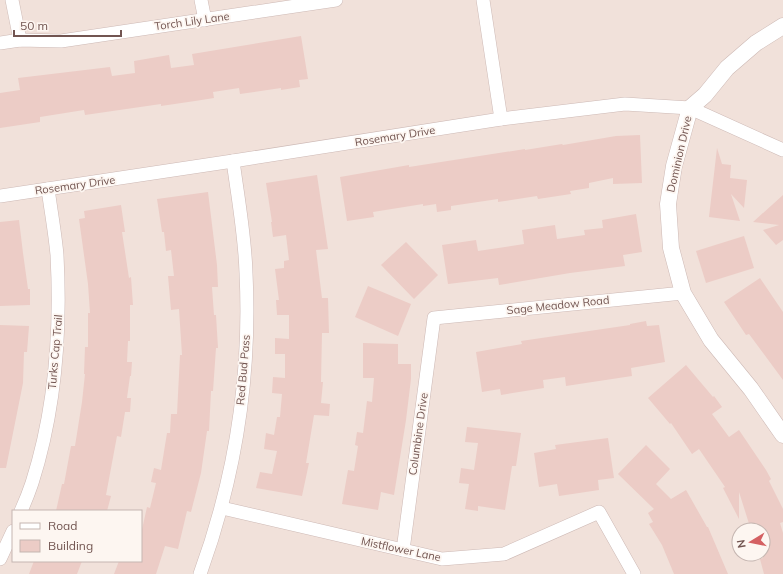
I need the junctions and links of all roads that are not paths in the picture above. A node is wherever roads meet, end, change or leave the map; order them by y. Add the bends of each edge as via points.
1 (12, 0) edge
2 (201, 0) edge
3 (336, 0) edge
4 (483, 0) edge
5 (205, 20) junction
6 (783, 26) edge
7 (20, 40) junction
8 (0, 43) edge
9 (690, 108) junction
10 (501, 119) junction
11 (783, 150) edge
12 (233, 161) junction
13 (48, 189) junction
14 (0, 196) edge
15 (683, 293) junction
16 (434, 318) joint
17 (783, 435) edge
18 (222, 508) junction
19 (21, 510) edge
20 (12, 533) edge
21 (403, 550) junction
22 (0, 559) edge
23 (200, 574) edge
24 (634, 574) edge

1 - 7 street
2 - 5 street
3 - 5 street, Torch Lily Lane
4 - 10 street
5 - 7 street, Torch Lily Lane via 61,40
6 - 9 street, Dominion Drive via 756,43 727,68 705,95
7 - 8 street, Torch Lily Lane
9 - 10 street, Rosemary Drive via 625,104
9 - 11 street, Rosemary Drive
9 - 15 street, Dominion Drive via 674,166 668,204 671,248
10 - 12 street, Rosemary Drive
12 - 13 street, Rosemary Drive
12 - 18 street, Red Bud Pass via 246,272 247,349 239,418
13 - 14 street, Rosemary Drive
13 - 19 street, Turks Cap Trail via 57,261 58,312 54,373 46,429 32,483
15 - 16 street, Sage Meadow Road
15 - 17 street, Dominion Drive via 711,340 751,389
16 - 21 street, Columbine Drive
18 - 21 street, Mistflower Lane
18 - 23 street, Red Bud Pass
20 - 22 street
21 - 24 street, Mistflower Lane via 442,559 504,554 599,512

